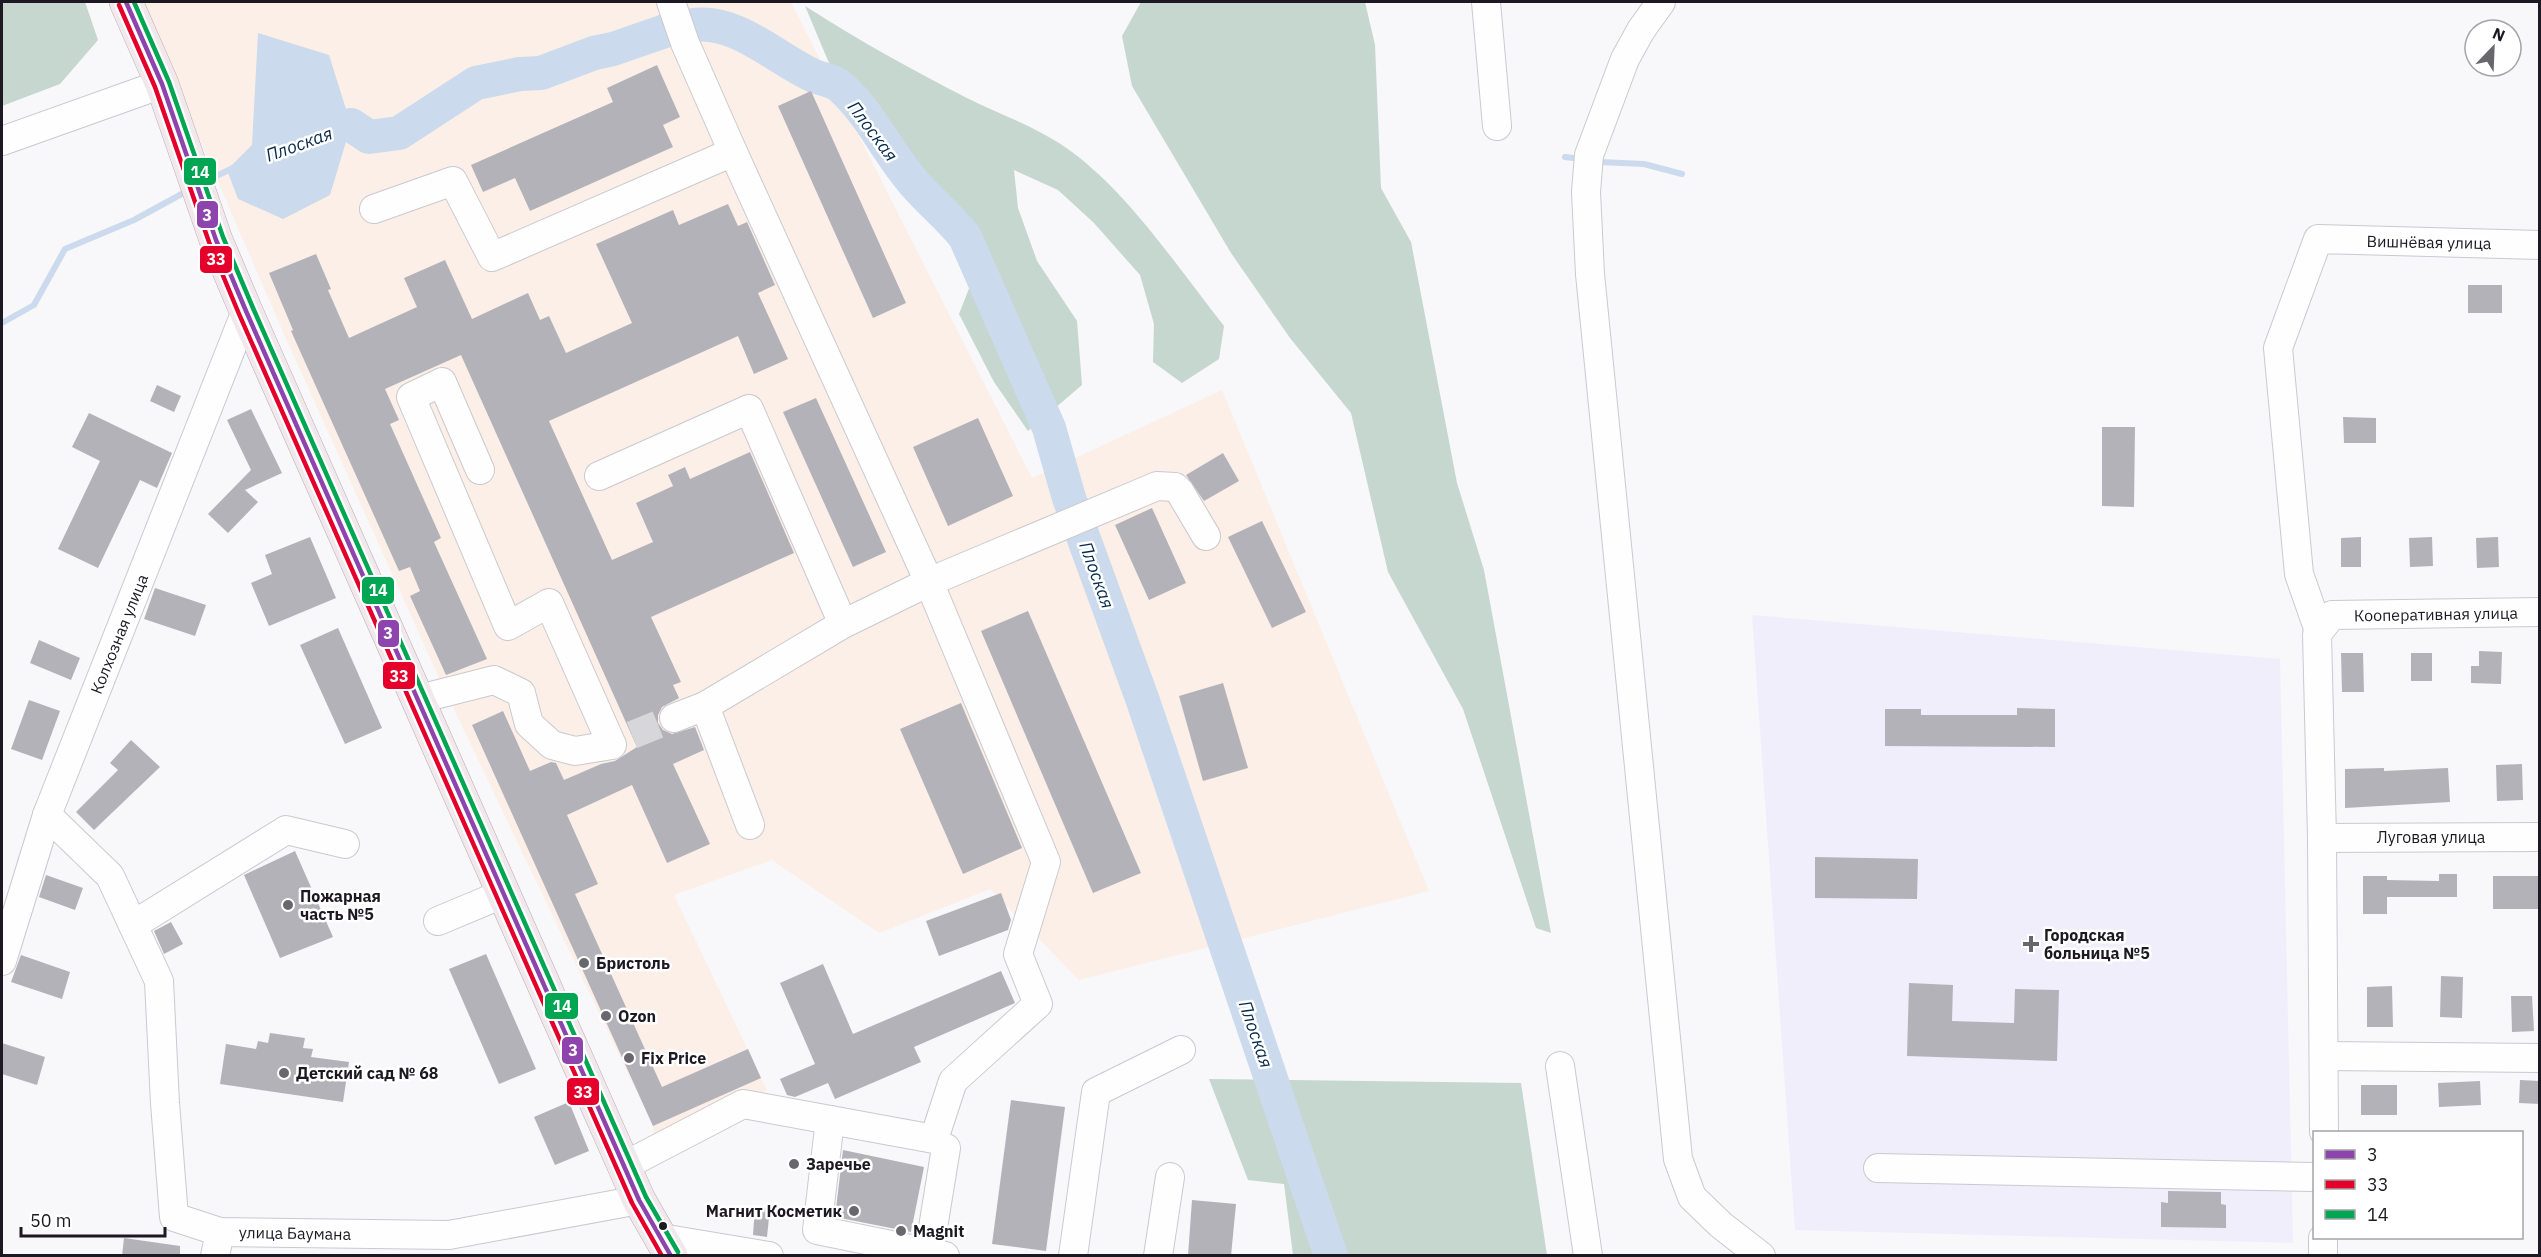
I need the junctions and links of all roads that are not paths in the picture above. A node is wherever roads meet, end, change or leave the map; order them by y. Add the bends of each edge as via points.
1 (126, 2) edge
2 (671, 2) edge
3 (1486, 2) edge
4 (1661, 2) edge
5 (162, 84) junction
6 (1497, 126) dead end
7 (2, 141) edge
8 (733, 152) junction
9 (374, 209) dead end
10 (2540, 245) edge
11 (246, 311) junction
12 (480, 470) dead end
13 (599, 476) dead end
14 (1206, 536) dead end
15 (929, 582) junction
16 (2540, 612) edge
17 (2325, 623) junction
18 (843, 624) junction
19 (419, 699) junction
20 (705, 706) junction
21 (674, 718) tunnel mouth
22 (47, 815) junction
23 (750, 825) dead end
24 (2540, 837) edge
25 (2322, 838) junction
26 (345, 844) dead end
27 (505, 893) junction
28 (438, 921) dead end
29 (133, 925) junction
30 (2, 961) edge
31 (1181, 1050) dead end
32 (2324, 1056) junction
33 (2540, 1058) edge
34 (1560, 1066) dead end
35 (830, 1120) junction
36 (2324, 1131) edge
37 (946, 1148) dead end
38 (624, 1166) junction
39 (1878, 1168) dead end
40 (1170, 1177) dead end
41 (2313, 1177) edge
42 (639, 1200) junction
43 (2324, 1239) edge
44 (217, 1244) edge
45 (449, 1245) edge
46 (666, 1247) edge
47 (937, 1254) edge
48 (769, 1256) edge
49 (1073, 1256) edge
50 (1158, 1256) edge
51 (1588, 1256) edge
52 (1761, 1256) edge
53 (2323, 1256) edge

1 - 5 main road
2 - 8 street
3 - 6 street
4 - 52 street via 1625,59 1589,155 1586,192 1590,274 1678,1160 1692,1197 1721,1226
5 - 7 street
5 - 11 main road via 216,240
8 - 9 street via 492,257 453,181
8 - 15 street
10 - 17 street, Вишнёвая улица via 2318,239 2278,348 2299,574
11 - 19 main road
11 - 22 street, Колхозная улица
12 - 19 street via 442,382 411,397 508,626 549,603 622,740 574,751 552,745 529,724 521,693 494,680
13 - 18 street via 749,409
14 - 15 street via 1180,492 1168,485 1143,490
15 - 18 street
15 - 35 street via 1046,862 1018,954 1038,1004 953,1081 934,1138
16 - 17 street, Кооперативная улица
17 - 25 street via 2317,634
18 - 20 street
19 - 27 main road
20 - 21 street
20 - 23 street
22 - 29 street, улица Баумана via 110,876
22 - 30 street, Колхозная улица
24 - 25 street, Луговая улица
25 - 32 street
26 - 29 street via 286,830
27 - 28 street
27 - 38 main road
29 - 44 street, улица Баумана via 159,981 174,1217
31 - 49 street via 1096,1092
32 - 33 street
32 - 36 street
34 - 51 street
35 - 38 street via 743,1104
35 - 47 street via 817,1230
37 - 47 street
38 - 42 main road
39 - 41 street
40 - 50 street
42 - 45 street, улица Баумана
42 - 46 main road
43 - 53 street
44 - 45 street, улица Баумана
46 - 48 street

